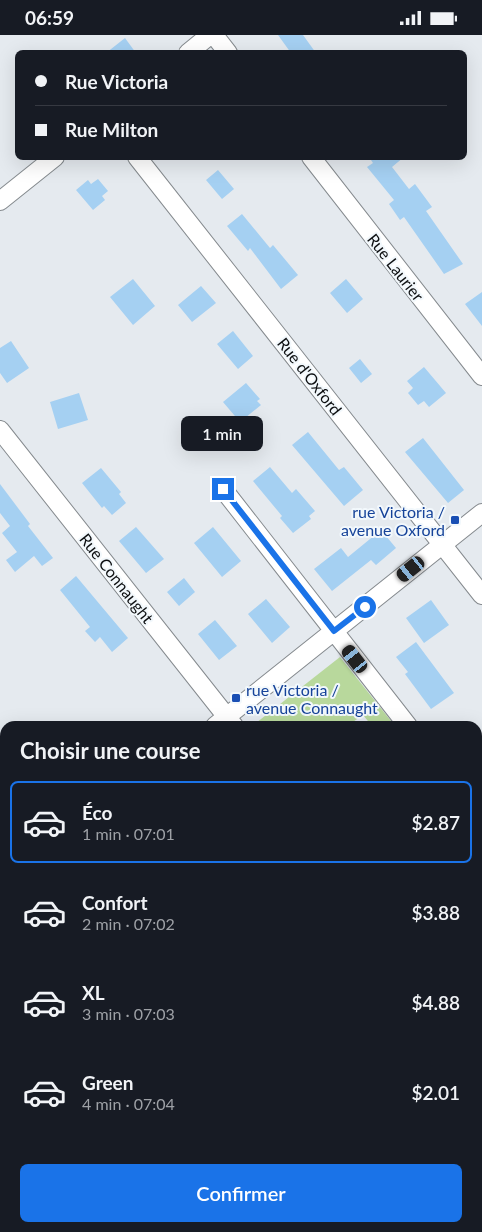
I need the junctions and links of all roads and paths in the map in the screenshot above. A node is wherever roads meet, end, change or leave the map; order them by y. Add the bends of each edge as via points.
1 (210, 35) edge
2 (214, 35) edge
3 (192, 50) edge
4 (226, 50) edge
5 (51, 160) edge
6 (139, 160) edge
7 (312, 160) edge
8 (0, 201) edge
9 (482, 375) edge
10 (0, 430) edge
11 (223, 489) dead end
12 (482, 513) edge
13 (442, 545) junction
14 (482, 595) edge
15 (334, 631) junction
16 (223, 721) edge
17 (227, 721) edge
18 (404, 721) edge

1 - 3 street
2 - 4 street
5 - 8 street
6 - 13 street, Rue d'Oxford
7 - 9 street, Rue Laurier
10 - 16 street, Rue Connaught
11 - 15 street
12 - 13 street
13 - 14 street, Rue d'Oxford
13 - 15 street
15 - 17 street
15 - 18 street

